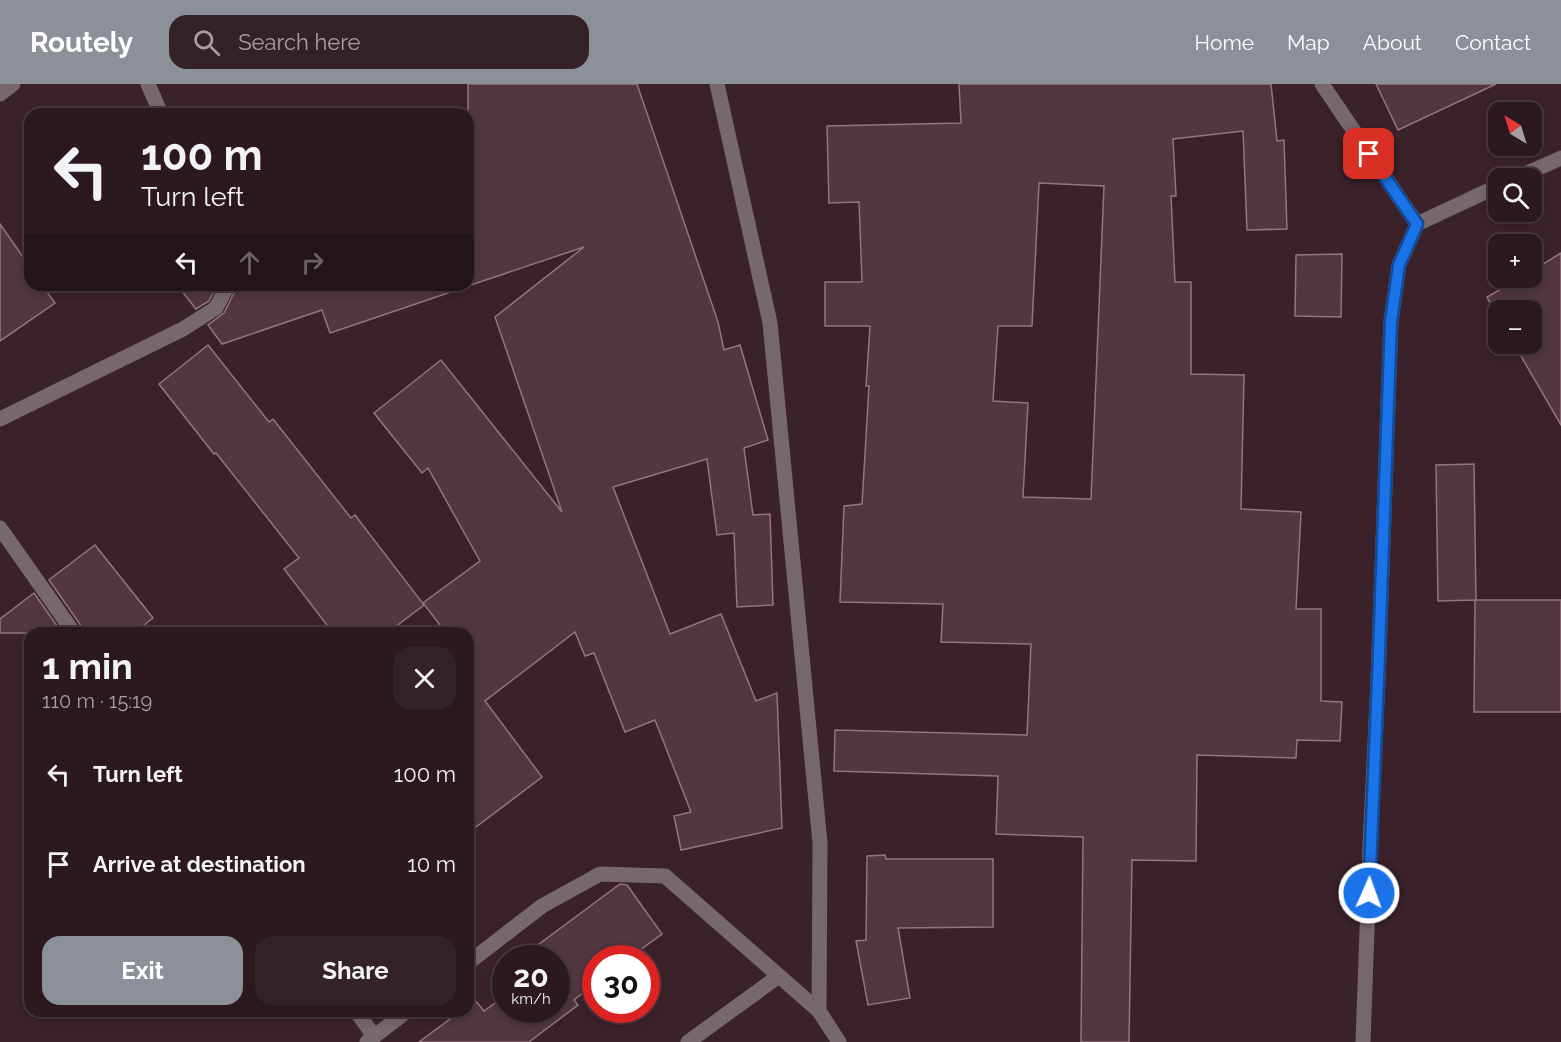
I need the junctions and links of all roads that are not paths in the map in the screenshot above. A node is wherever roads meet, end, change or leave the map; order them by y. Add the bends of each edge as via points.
1 (13, 84) edge
2 (148, 84) edge
3 (717, 84) edge
4 (1322, 84) edge
5 (0, 94) edge
6 (158, 108) edge
7 (1561, 158) edge
8 (1538, 168) edge
9 (1488, 191) edge
10 (1417, 224) junction
11 (225, 291) edge
12 (0, 419) edge
13 (0, 528) edge
14 (70, 627) edge
15 (474, 958) edge
16 (779, 976) junction
17 (819, 1011) junction
18 (359, 1017) edge
19 (399, 1017) edge
20 (370, 1039) edge
21 (688, 1042) edge
22 (839, 1042) edge
23 (1363, 1042) edge

1 - 5 street
2 - 6 street
3 - 17 street via 770,323 820,843
4 - 10 street
7 - 8 street
9 - 10 street
10 - 23 street via 1399,265 1391,321
11 - 12 street via 216,308 183,329
13 - 14 street
15 - 16 street via 542,906 600,874 665,876
16 - 17 street
16 - 21 street
17 - 22 street
18 - 20 street
19 - 20 street

